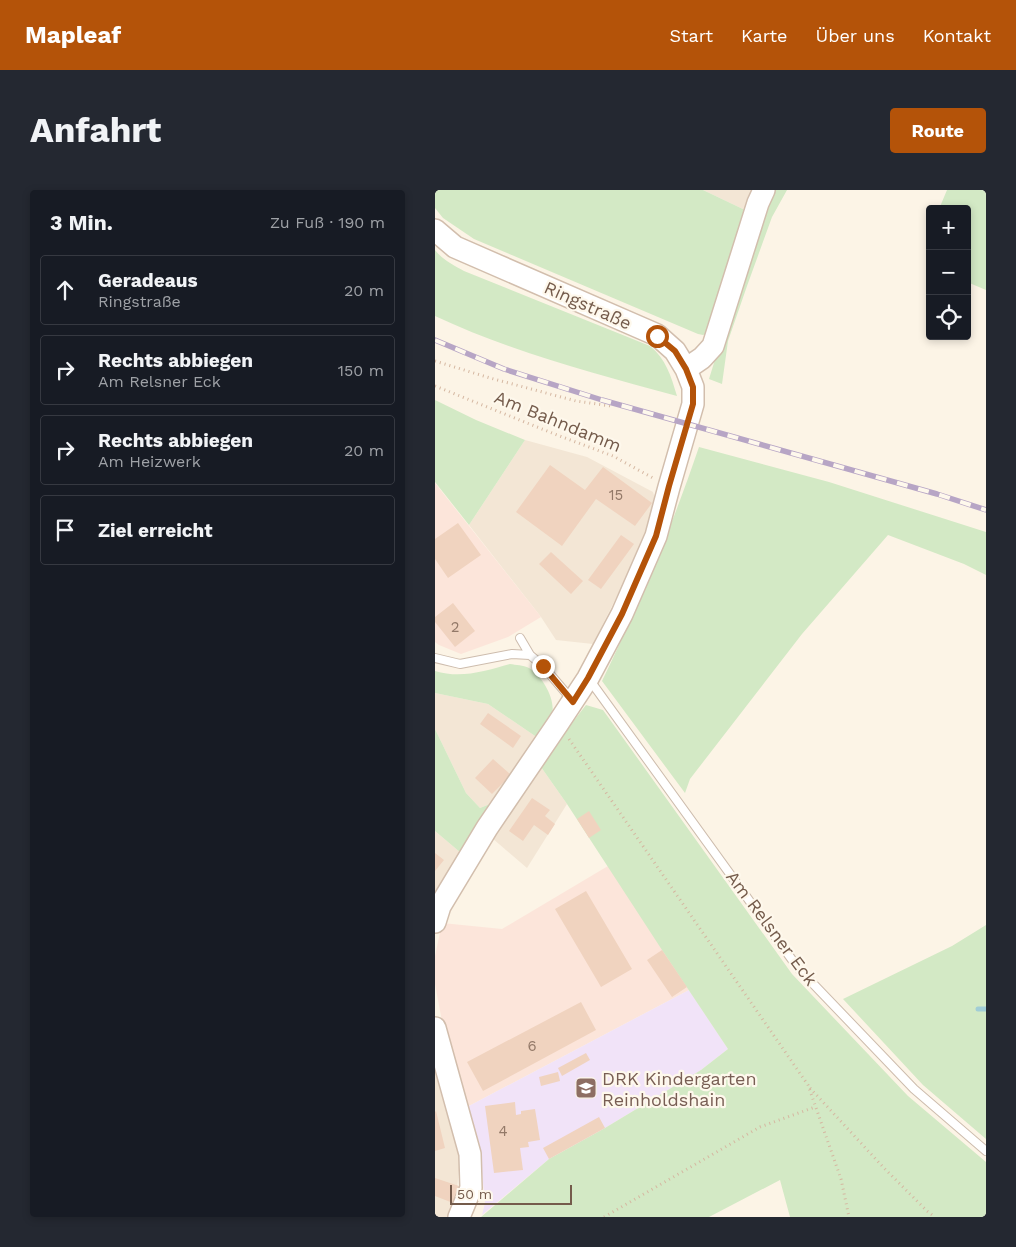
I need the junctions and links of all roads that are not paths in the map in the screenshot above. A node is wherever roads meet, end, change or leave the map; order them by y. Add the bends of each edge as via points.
1 (764, 190) edge
2 (435, 230) edge
3 (686, 369) junction
4 (520, 638) dead end
5 (529, 655) junction
6 (435, 658) edge
7 (588, 678) junction
8 (573, 702) junction
9 (435, 922) edge
10 (435, 1028) edge
11 (986, 1151) edge
12 (459, 1217) edge

1 - 3 street via 713,346
2 - 3 street, Ringstraße via 455,247 657,336 675,351
3 - 7 street via 693,387 693,404 656,536 622,614
4 - 5 lane
5 - 6 lane via 512,654 460,664
5 - 8 lane via 543,666
7 - 8 street
7 - 11 lane, Am Relsner Eck via 799,968 914,1089
8 - 9 street via 487,828 440,906
10 - 12 street via 470,1154 471,1188

